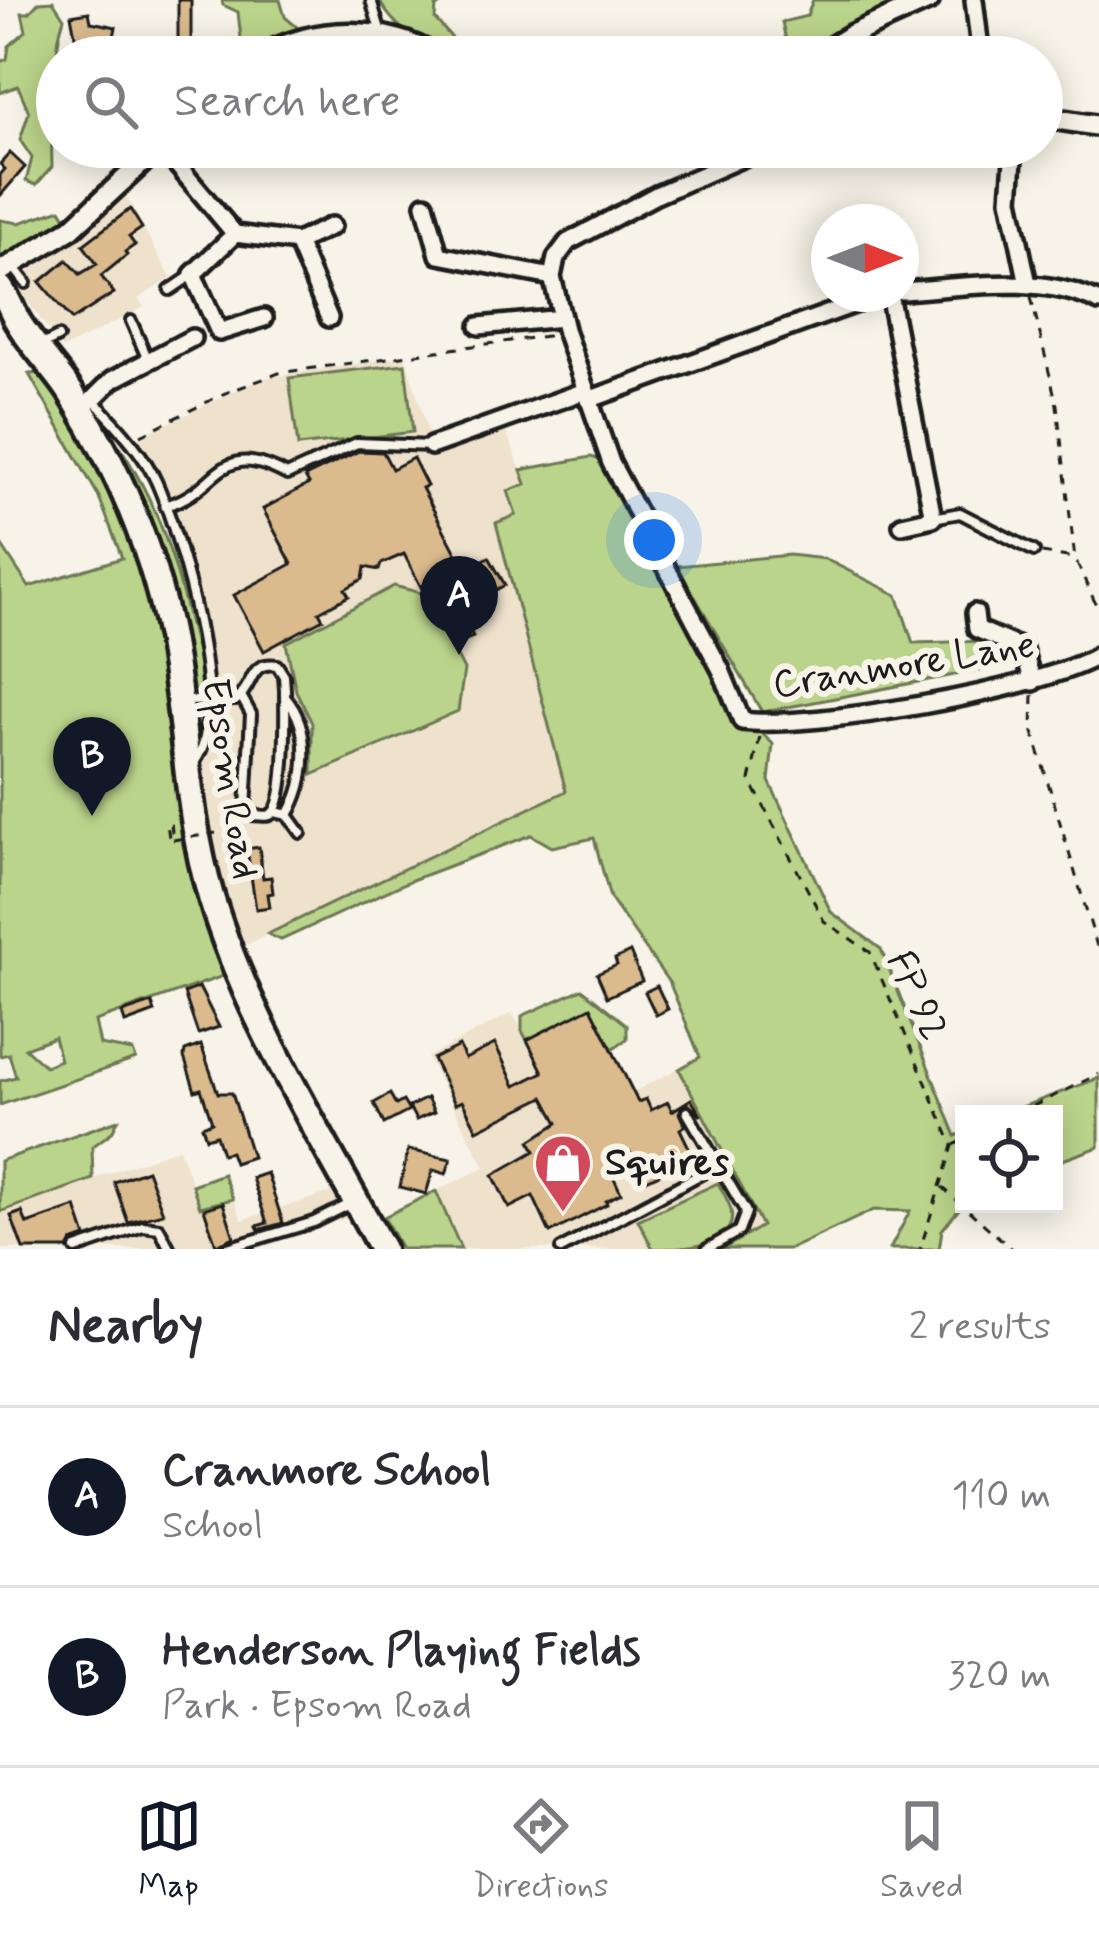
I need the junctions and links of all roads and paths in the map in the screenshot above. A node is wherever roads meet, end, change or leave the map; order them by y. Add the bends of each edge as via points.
1 (371, 0) edge
2 (929, 0) edge
3 (974, 0) edge
4 (382, 34) junction
5 (319, 36) edge
6 (389, 36) edge
7 (850, 36) edge
8 (978, 36) edge
9 (1063, 120) edge
10 (1099, 126) edge
11 (138, 168) edge
12 (179, 168) edge
13 (718, 168) edge
14 (1012, 168) edge
15 (425, 204) dead end
16 (332, 226) dead end
17 (235, 234) junction
18 (297, 242) junction
19 (193, 274) junction
20 (2, 276) edge
21 (552, 278) junction
22 (26, 283) dead end
23 (1028, 284) junction
24 (170, 290) dead end
25 (919, 290) edge
26 (1099, 302) edge
27 (833, 312) edge
28 (890, 312) edge
29 (8, 314) edge
30 (264, 318) dead end
31 (328, 319) dead end
32 (130, 321) dead end
33 (564, 325) junction
34 (479, 326) dead end
35 (192, 338) dead end
36 (149, 361) junction
37 (81, 395) junction
38 (587, 396) junction
39 (129, 442) junction
40 (431, 446) joint
41 (165, 506) junction
42 (933, 518) junction
43 (902, 525) dead end
44 (1034, 551) joint
45 (1075, 559) junction
46 (1099, 611) edge
47 (975, 613) dead end
48 (1099, 656) edge
49 (1033, 682) junction
50 (242, 696) junction
51 (285, 696) junction
52 (209, 700) junction
53 (178, 702) junction
54 (764, 724) junction
55 (185, 767) junction
56 (275, 812) junction
57 (288, 815) junction
58 (216, 833) dead end
59 (302, 833) dead end
60 (169, 837) dead end
61 (1099, 952) edge
62 (1099, 1074) edge
63 (1035, 1105) edge
64 (687, 1112) dead end
65 (955, 1144) edge
66 (952, 1146) junction
67 (718, 1165) junction
68 (939, 1184) junction
69 (357, 1201) junction
70 (76, 1249) edge
71 (170, 1249) edge
72 (224, 1249) edge
73 (382, 1249) edge
74 (561, 1249) edge
75 (707, 1249) edge
76 (920, 1249) edge
77 (1012, 1249) edge

1 - 4 lane
2 - 7 street
3 - 8 street
4 - 5 street
4 - 6 street
9 - 10 street
11 - 20 street via 71,229
12 - 17 street
13 - 21 street via 568,242
14 - 23 street via 1010,199
15 - 21 street via 439,255
16 - 18 street
17 - 18 street
17 - 19 street
18 - 31 street
19 - 24 lane
19 - 30 street via 219,332
20 - 22 lane
20 - 29 main road, Epsom Road
21 - 33 street, Cranmore Lane
23 - 25 street
23 - 26 street
23 - 45 path via 1057,405
27 - 38 street
28 - 42 street
29 - 37 main road, Epsom Road via 48,342
32 - 36 lane
33 - 34 street
33 - 38 street, Cranmore Lane
33 - 39 path via 279,373
35 - 36 street
36 - 37 street
37 - 39 lane
37 - 53 main road, Epsom Road via 147,550
38 - 40 street
38 - 54 street, Cranmore Lane via 611,463 742,721
39 - 41 lane
40 - 41 lane via 358,443 286,476 241,460
41 - 52 lane via 202,641
42 - 43 street
42 - 44 lane via 960,513
44 - 45 path
45 - 46 path
47 - 49 street via 977,629 1023,649
48 - 49 street, Cranmore Lane
49 - 54 street, Cranmore Lane
49 - 61 path via 1032,729
50 - 51 lane via 261,664 277,665
50 - 52 lane
50 - 56 lane via 251,714 246,809
51 - 56 lane
51 - 57 lane via 303,724 301,789
52 - 53 lane
52 - 55 lane via 204,749
53 - 55 main road, Epsom Road
54 - 66 path, FP 92 via 749,780 824,921 871,952
55 - 69 main road, Epsom Road via 227,946
56 - 57 lane
57 - 59 lane
58 - 60 path, bridge via 173,840 171,823
62 - 63 path
64 - 67 lane
65 - 66 path
66 - 68 path
67 - 74 lane
67 - 75 lane via 746,1212 739,1231
68 - 76 path
68 - 77 path
69 - 72 lane
69 - 73 main road, Epsom Road
70 - 71 lane via 143,1226 159,1228

